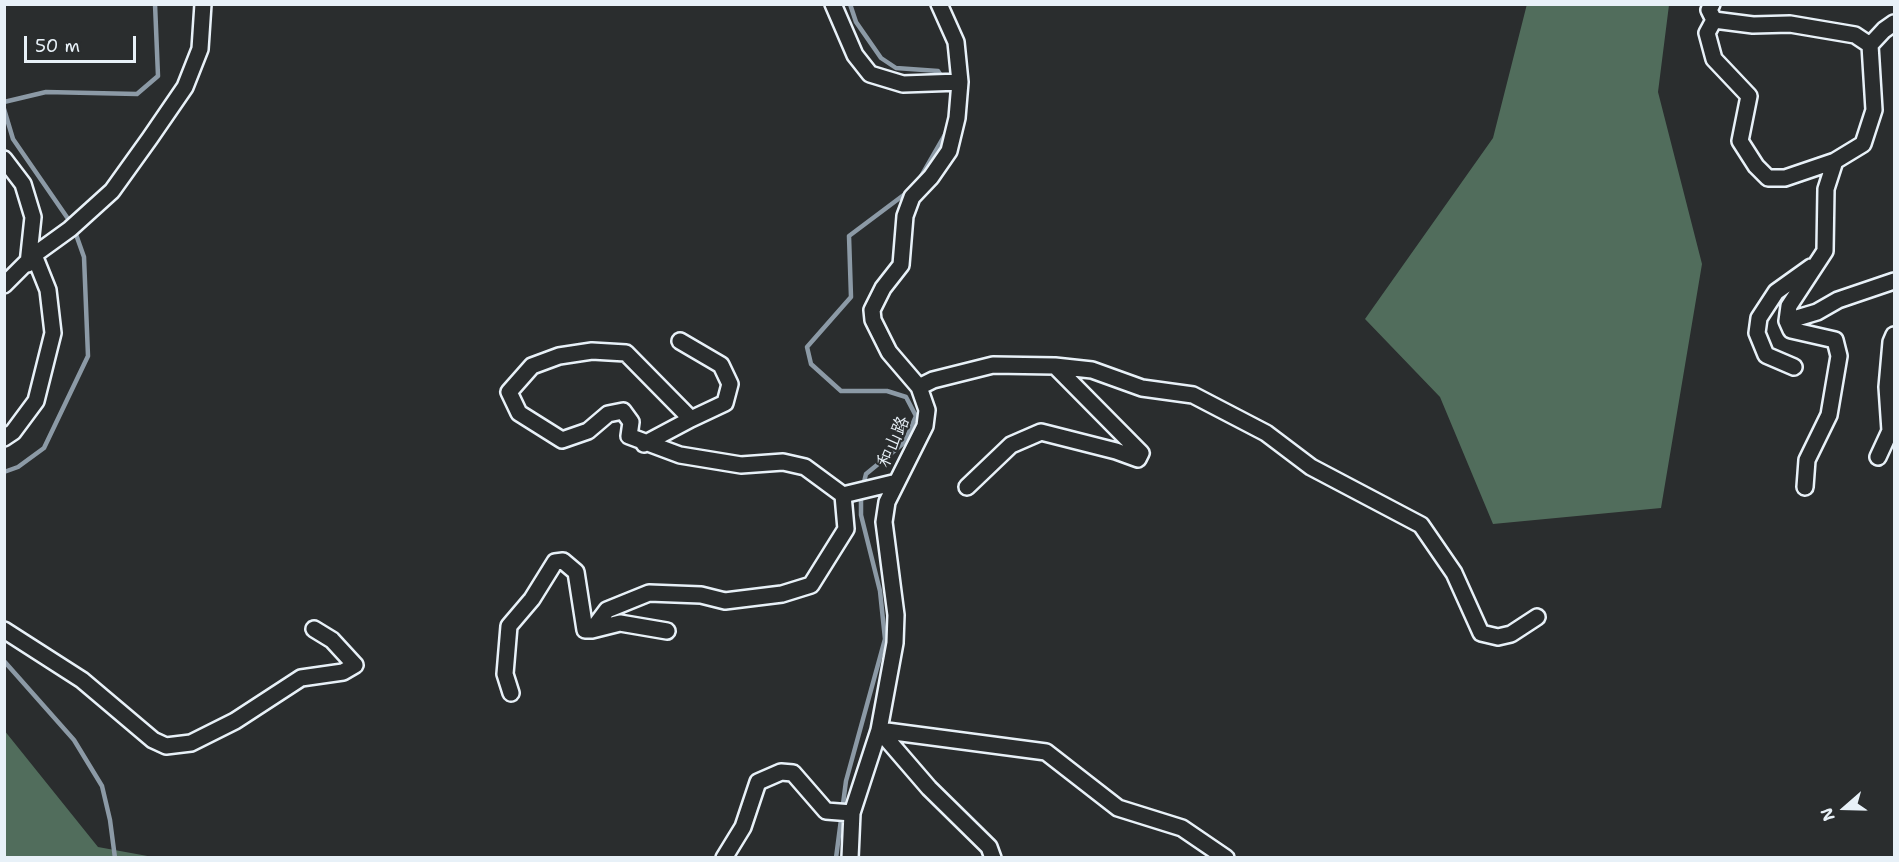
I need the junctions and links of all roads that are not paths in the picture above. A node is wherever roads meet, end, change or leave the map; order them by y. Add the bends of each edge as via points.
1 (203, 4) edge
2 (833, 4) edge
3 (939, 4) edge
4 (1713, 12) edge
5 (1894, 23) edge
6 (1870, 45) junction
7 (960, 82) junction
8 (4, 159) edge
9 (1836, 161) junction
10 (31, 260) junction
11 (1813, 265) junction
12 (1894, 281) edge
13 (4, 285) edge
14 (1787, 321) junction
15 (1894, 335) edge
16 (680, 341) dead end
17 (1055, 366) junction
18 (1794, 367) dead end
19 (919, 387) junction
20 (691, 419) junction
21 (4, 438) edge
22 (644, 444) junction
23 (1878, 457) dead end
24 (897, 482) junction
25 (967, 487) dead end
26 (1805, 487) dead end
27 (843, 495) junction
28 (1537, 616) dead end
29 (314, 629) dead end
30 (4, 630) edge
31 (592, 630) junction
32 (667, 631) dead end
33 (512, 693) dead end
34 (879, 730) junction
35 (852, 813) junction
36 (724, 858) edge
37 (850, 858) edge
38 (993, 858) edge
39 (1226, 858) edge

1 - 10 street via 200,49 185,87 112,191
2 - 7 street via 855,55 870,74 903,84
3 - 7 street, 和山路 via 956,42
4 - 6 street via 1753,25 1790,24 1855,35
4 - 9 street via 1707,33 1714,59 1749,96 1740,141 1756,166 1768,178 1785,178
5 - 6 street
6 - 9 street via 1874,110 1863,144
7 - 19 street, 和山路 via 949,151 912,197 905,216 901,265 872,310 889,352
8 - 10 street via 23,184 33,217
9 - 11 street via 1826,189 1825,251
10 - 13 street
10 - 21 street via 48,290 52,333 36,401
11 - 14 street via 1790,306
11 - 18 street via 1776,292 1759,318 1757,333 1766,355
12 - 14 street
14 - 26 street via 1791,330 1835,340 1839,356 1828,415 1806,460
15 - 23 street via 1887,387 1890,431
16 - 20 street via 721,365 730,384 725,404
17 - 19 street via 993,365
17 - 25 street via 1141,453 1138,459 1041,432 1011,445
17 - 28 street via 1092,370 1142,388 1193,395 1266,433 1311,467 1421,525 1454,573 1482,633 1497,637 1511,634
19 - 24 street, 和山路 via 927,410 925,426
20 - 22 street
20 - 22 street via 626,353 592,351 559,356 532,366 509,392 519,413 562,440 588,431 608,414 623,411 631,422 629,436
22 - 27 street via 680,455 741,465 783,462 805,467
24 - 27 street
24 - 34 street, 和山路 via 887,502 884,522 896,615 895,643
27 - 31 street via 846,529 811,585 782,594 725,601 701,595 649,593 607,610
29 - 30 street via 332,640 355,665 343,672 301,678 235,721 191,743 166,746 153,740 82,680
31 - 32 street via 620,623
31 - 33 street via 585,630 576,572 563,561 555,562 509,626 505,674
34 - 35 street, 和山路
34 - 38 street via 929,788 989,847
34 - 39 street via 1046,752 1118,808 1182,828
35 - 36 street via 826,811 793,773 781,772 758,782 743,827
35 - 37 street, 和山路

